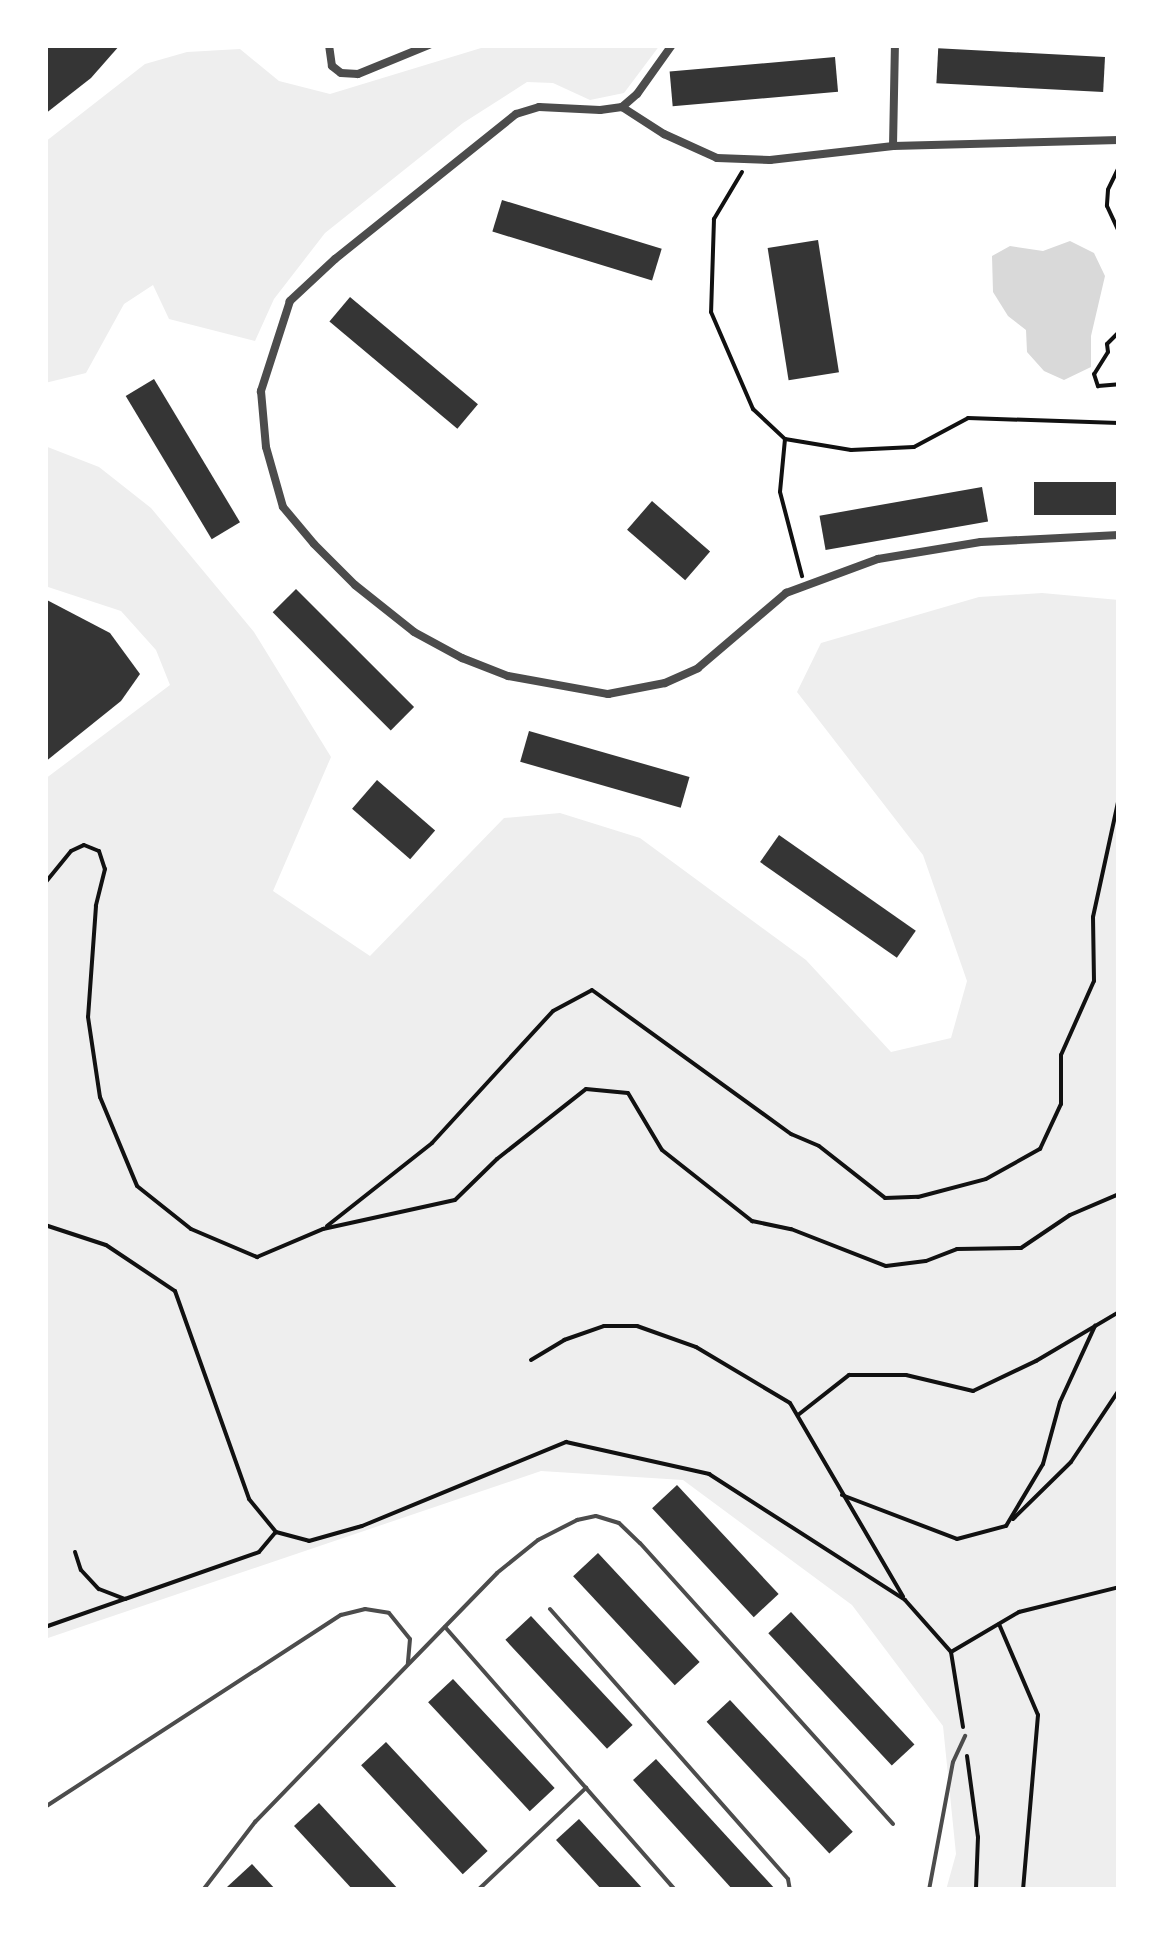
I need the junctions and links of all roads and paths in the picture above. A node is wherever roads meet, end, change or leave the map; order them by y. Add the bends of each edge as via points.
1 (329, 45) edge
2 (429, 45) edge
3 (672, 45) edge
4 (895, 45) edge
5 (622, 106) junction
6 (1119, 140) edge
7 (893, 146) junction
8 (750, 159) junction
9 (1119, 168) edge
10 (1119, 232) edge
11 (1119, 332) edge
12 (1119, 384) edge
13 (1119, 424) edge
14 (785, 439) junction
15 (1119, 535) edge
16 (805, 585) junction
17 (1119, 798) edge
18 (45, 882) edge
19 (1119, 1194) edge
20 (45, 1225) edge
21 (323, 1229) junction
22 (1119, 1312) edge
23 (1095, 1326) junction
24 (531, 1360) dead end
25 (1119, 1390) edge
26 (798, 1416) junction
27 (842, 1495) junction
28 (1006, 1526) junction
29 (276, 1532) junction
30 (74, 1552) dead end
31 (1119, 1587) edge
32 (125, 1599) junction
33 (905, 1600) junction
34 (550, 1609) dead end
35 (1000, 1624) junction
36 (45, 1627) edge
37 (444, 1627) junction
38 (950, 1652) junction
39 (408, 1664) junction
40 (965, 1736) junction
41 (586, 1788) junction
42 (45, 1808) edge
43 (894, 1824) dead end
44 (203, 1890) edge
45 (478, 1890) edge
46 (676, 1890) edge
47 (790, 1890) edge
48 (928, 1890) edge
49 (976, 1890) edge
50 (1024, 1890) edge

1 - 2 street via 332,66 358,74
3 - 5 street
4 - 7 street
5 - 8 street via 717,158
5 - 16 street via 539,107 516,114 290,301 261,392 266,447 283,507 355,585 414,632 508,676 558,687 608,694 665,684 698,668 786,593
6 - 7 street
7 - 8 street
8 - 14 path via 714,219 711,312 753,409
9 - 10 path via 1107,206
11 - 12 path via 1094,374 1098,386
13 - 14 path via 968,418 914,447 852,450
14 - 16 path via 780,492
15 - 16 street via 981,542 878,559
17 - 21 path via 1092,917 1094,980 1061,1055 1061,1104 1040,1149 986,1179 918,1197 885,1198 592,990 553,1011 432,1143
18 - 21 path via 70,851 84,844 99,851 105,869 88,1016 100,1097 137,1186 190,1229 256,1256
19 - 21 path via 1070,1215 1022,1248 957,1249 886,1266 790,1229 752,1222 662,1150 628,1093 586,1089 455,1200
20 - 29 path via 106,1246 175,1291 250,1499
22 - 23 path
23 - 26 path via 973,1391 906,1375 850,1375
23 - 28 path via 1060,1402 1044,1464
24 - 26 path via 604,1326 637,1326 696,1346 790,1402
25 - 28 path via 1071,1462
26 - 27 path
27 - 28 path via 957,1540
27 - 33 path
29 - 32 path via 259,1552
29 - 33 path via 308,1541 362,1526 566,1442 709,1474
30 - 32 path via 80,1570 99,1589
31 - 35 path via 1019,1612
32 - 36 path
33 - 38 path
34 - 47 lane via 788,1879
35 - 38 path
35 - 50 path via 1038,1716
37 - 39 lane
37 - 41 lane
37 - 43 lane via 538,1540 596,1516 619,1523
38 - 40 path
39 - 42 lane via 410,1638 389,1613 342,1615
39 - 44 lane via 255,1822
40 - 48 lane via 953,1762
40 - 49 path via 978,1837
41 - 45 lane
41 - 46 lane

